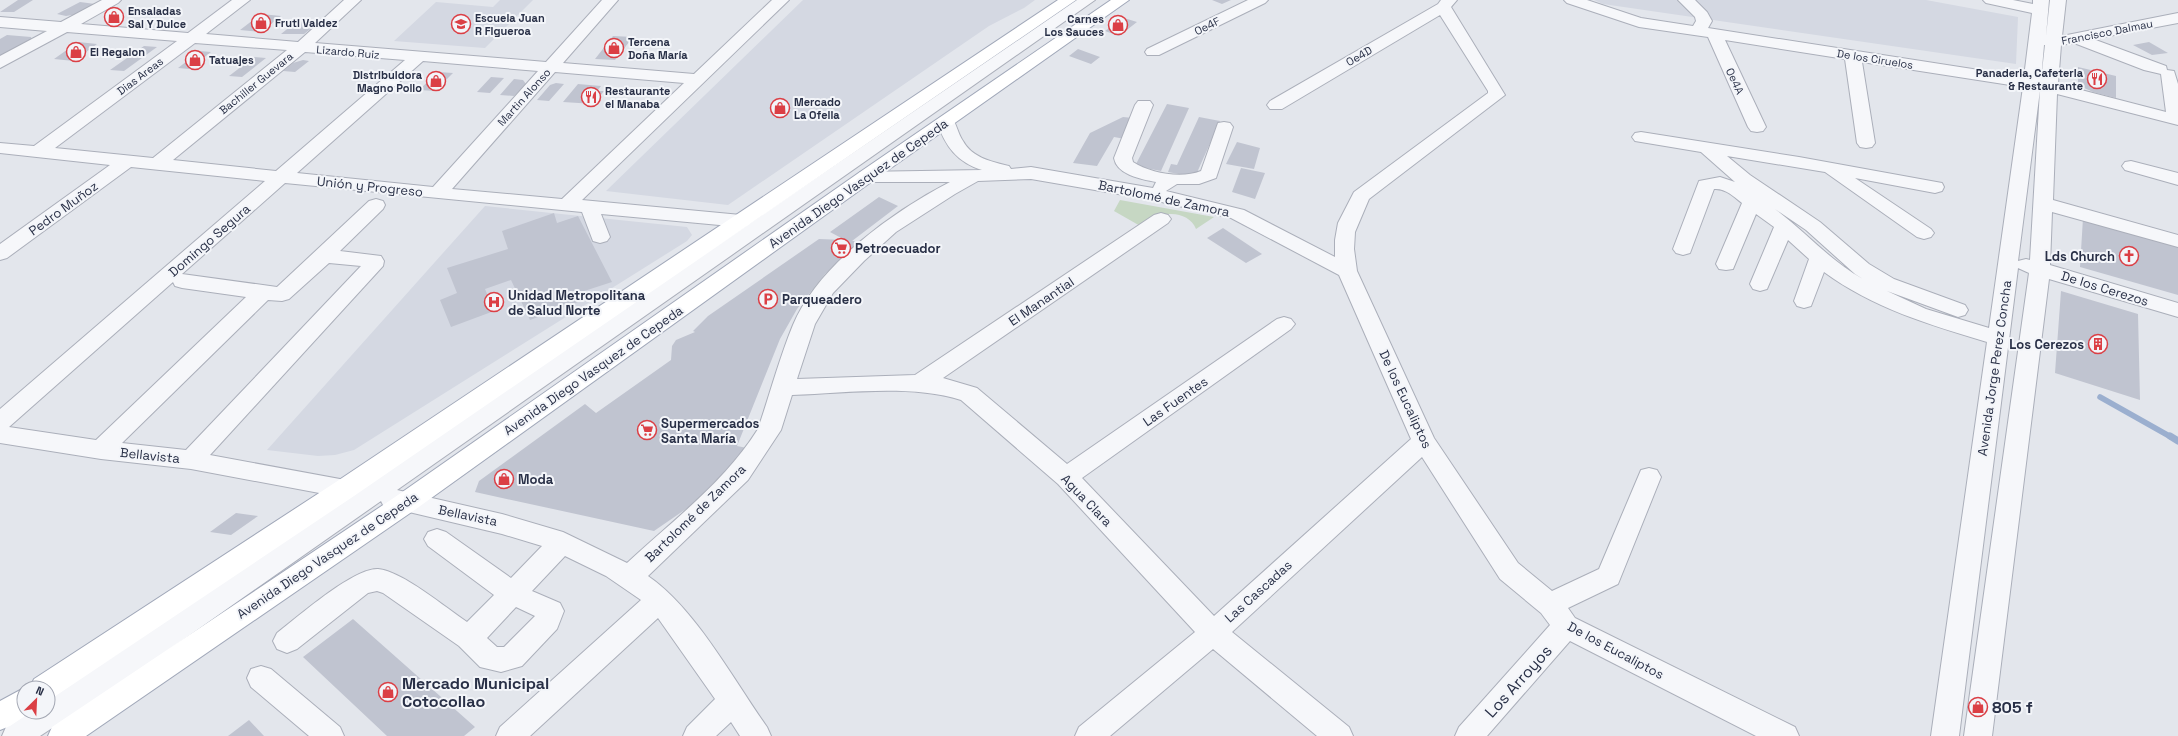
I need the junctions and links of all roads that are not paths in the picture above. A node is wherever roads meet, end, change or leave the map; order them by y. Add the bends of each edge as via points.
1 (113, 0) edge
2 (242, 0) edge
3 (353, 0) edge
4 (610, 0) edge
5 (781, 0) edge
6 (1068, 0) edge
7 (1087, 0) edge
8 (1104, 0) edge
9 (1121, 0) edge
10 (1260, 0) edge
11 (1572, 0) edge
12 (1686, 0) edge
13 (1991, 0) edge
14 (2046, 3) edge
15 (1446, 4) edge
16 (2178, 18) edge
17 (0, 22) edge
18 (65, 27) junction
19 (1706, 32) junction
20 (192, 38) junction
21 (2075, 38) junction
22 (2045, 40) junction
23 (300, 48) junction
24 (1153, 52) dead end
25 (1853, 55) junction
26 (418, 57) junction
27 (0, 63) edge
28 (550, 68) junction
29 (697, 79) junction
30 (2041, 85) junction
31 (1144, 105) dead end
32 (1276, 105) dead end
33 (2177, 120) edge
34 (946, 122) junction
35 (1224, 127) dead end
36 (1757, 127) dead end
37 (1641, 137) dead end
38 (1866, 144) dead end
39 (1706, 147) junction
40 (0, 148) edge
41 (38, 152) junction
42 (127, 161) junction
43 (158, 164) junction
44 (2131, 166) dead end
45 (1826, 167) junction
46 (1016, 173) junction
47 (282, 176) junction
48 (867, 176) junction
49 (974, 176) junction
50 (2178, 179) edge
51 (1173, 180) junction
52 (1935, 187) dead end
53 (438, 193) junction
54 (1153, 194) junction
55 (1752, 201) junction
56 (2043, 203) junction
57 (376, 205) dead end
58 (566, 205) junction
59 (590, 206) junction
60 (1161, 219) dead end
61 (741, 221) junction
62 (1784, 224) junction
63 (1924, 233) dead end
64 (600, 237) dead end
65 (2178, 241) edge
66 (1682, 249) dead end
67 (0, 254) edge
68 (324, 256) junction
69 (1819, 258) junction
70 (2009, 260) junction
71 (1726, 264) dead end
72 (2040, 269) junction
73 (1347, 271) junction
74 (182, 282) dead end
75 (1760, 284) dead end
76 (263, 293) junction
77 (1804, 301) dead end
78 (2178, 310) edge
79 (1284, 324) dead end
80 (1999, 331) junction
81 (920, 383) junction
82 (783, 387) junction
83 (0, 422) edge
84 (0, 434) edge
85 (1424, 441) junction
86 (101, 450) junction
87 (191, 460) junction
88 (1066, 477) junction
89 (1649, 477) dead end
90 (345, 489) junction
91 (389, 498) junction
92 (437, 539) dead end
93 (563, 542) junction
94 (629, 577) junction
95 (511, 593) junction
96 (659, 600) junction
97 (1550, 605) junction
98 (1566, 626) junction
99 (1212, 633) junction
100 (469, 638) junction
101 (287, 641) dead end
102 (261, 678) dead end
103 (56, 680) edge
104 (732, 702) junction
105 (16, 706) edge
106 (0, 717) edge
107 (16, 736) edge
108 (42, 736) edge
109 (62, 736) edge
110 (330, 736) edge
111 (510, 736) edge
112 (697, 736) edge
113 (757, 736) edge
114 (1089, 736) edge
115 (1339, 736) edge
116 (1469, 736) edge
117 (1785, 736) edge
118 (1945, 736) edge
119 (1978, 736) edge

1 - 18 street
2 - 20 street, Dias Areas
3 - 23 street, Bachiller Guevara
4 - 28 street, Martin Alonso
5 - 29 street
6 - 61 main road
7 - 91 street
8 - 91 street
9 - 34 main road, Avenida Diego Vasquez de Cepeda
10 - 24 street, Oe4F
11 - 19 street, De los Ciruelos via 1639,22
12 - 19 street via 1702,15
13 - 14 street
14 - 22 street, Avenida Jorge Perez Concha
15 - 32 street, Oe4D
15 - 73 street, De los Eucaliptos via 1497,96 1361,196 1352,212 1343,240
16 - 21 street, Francisco Dalmau
17 - 18 street, Lizardo Ruiz
18 - 20 street, Lizardo Ruiz
18 - 27 street
19 - 25 street, De los Ciruelos
19 - 36 street, Oe4A
20 - 23 street, Lizardo Ruiz
20 - 41 street, Dias Areas
21 - 22 street, Francisco Dalmau
21 - 33 street via 2164,72
22 - 30 street, Avenida Jorge Perez Concha
23 - 26 street, Lizardo Ruiz
23 - 43 street, Bachiller Guevara
25 - 30 street, De los Ciruelos
25 - 38 street
26 - 28 street, Lizardo Ruiz
26 - 47 street, Domingo Segura
28 - 29 street, Lizardo Ruiz
28 - 53 street, Martin Alonso
29 - 58 street
30 - 33 street, De los Ciruelos
30 - 56 street, Avenida Jorge Perez Concha
30 - 70 street, Avenida Jorge Perez Concha
31 - 51 street via 1123,158 1124,164 1153,176
34 - 46 street, Bartolomé de Zamora via 951,141 959,151 984,165
34 - 48 main road, Avenida Diego Vasquez de Cepeda
35 - 51 street via 1209,174 1199,178
37 - 39 street
39 - 45 street
39 - 80 street via 1743,179 1812,226 1862,270 1887,284
40 - 41 street, Unión y Progreso
41 - 42 street, Unión y Progreso
42 - 43 street, Unión y Progreso
42 - 67 street, Pedro Muñoz
43 - 47 street, Unión y Progreso
44 - 50 street
45 - 52 street
45 - 63 street
46 - 49 street, Bartolomé de Zamora
46 - 54 street, Bartolomé de Zamora via 1043,174
47 - 53 street, Unión y Progreso
47 - 83 street, Domingo Segura
48 - 49 street, Bartolomé de Zamora
48 - 91 main road, Avenida Diego Vasquez de Cepeda
49 - 82 street, Bartolomé de Zamora via 889,228 856,256 825,289 804,324
51 - 54 street
53 - 58 street, Unión y Progreso
54 - 73 street, Bartolomé de Zamora via 1237,214
55 - 62 street
55 - 66 street via 1728,185 1706,185
55 - 71 street
56 - 65 street
56 - 72 street, Avenida Jorge Perez Concha
57 - 68 street
58 - 59 street, Unión y Progreso
59 - 61 street, Unión y Progreso
59 - 64 street
60 - 81 street, El Manantial
61 - 90 main road
62 - 69 street
62 - 75 street
68 - 76 street via 286,291 278,295
68 - 87 street via 374,261 373,266
69 - 77 street
69 - 80 street via 1846,278 1898,306
70 - 72 street, De los Cerezos
70 - 80 street, Avenida Jorge Perez Concha
72 - 78 street, De los Cerezos
72 - 119 street, Avenida Jorge Perez Concha
73 - 85 street, De los Eucaliptos
74 - 76 street
76 - 86 street
79 - 88 street, Las Fuentes
80 - 118 street, Avenida Jorge Perez Concha
81 - 82 street, Agua Clara
81 - 88 street, Agua Clara via 944,386 969,394
82 - 94 street, Bartolomé de Zamora via 769,430 740,473
84 - 86 street, Bellavista
85 - 97 street, De los Eucaliptos via 1509,571
85 - 99 street, Las Cascadas
86 - 87 street, Bellavista
87 - 90 street, Bellavista
88 - 99 street, Agua Clara
89 - 97 street via 1609,576
90 - 91 street, Bellavista
90 - 103 main road
91 - 93 street, Bellavista via 497,521
91 - 107 street
91 - 108 street
91 - 109 main road, Avenida Diego Vasquez de Cepeda via 251,606
92 - 95 street
93 - 94 street, Bellavista
93 - 95 street
94 - 96 street, Bellavista
95 - 100 street
95 - 100 street via 551,611 548,621 512,657 501,660 490,658
96 - 104 street, Bellavista
96 - 111 street
97 - 98 street, De los Eucaliptos
98 - 116 street, Los Arroyos
98 - 117 street, De los Eucaliptos
99 - 114 street, Las Cascadas
99 - 115 street, Agua Clara
100 - 101 street via 391,584 376,580 360,585
102 - 110 street
104 - 112 street
104 - 113 street, Bellavista
105 - 106 main road

